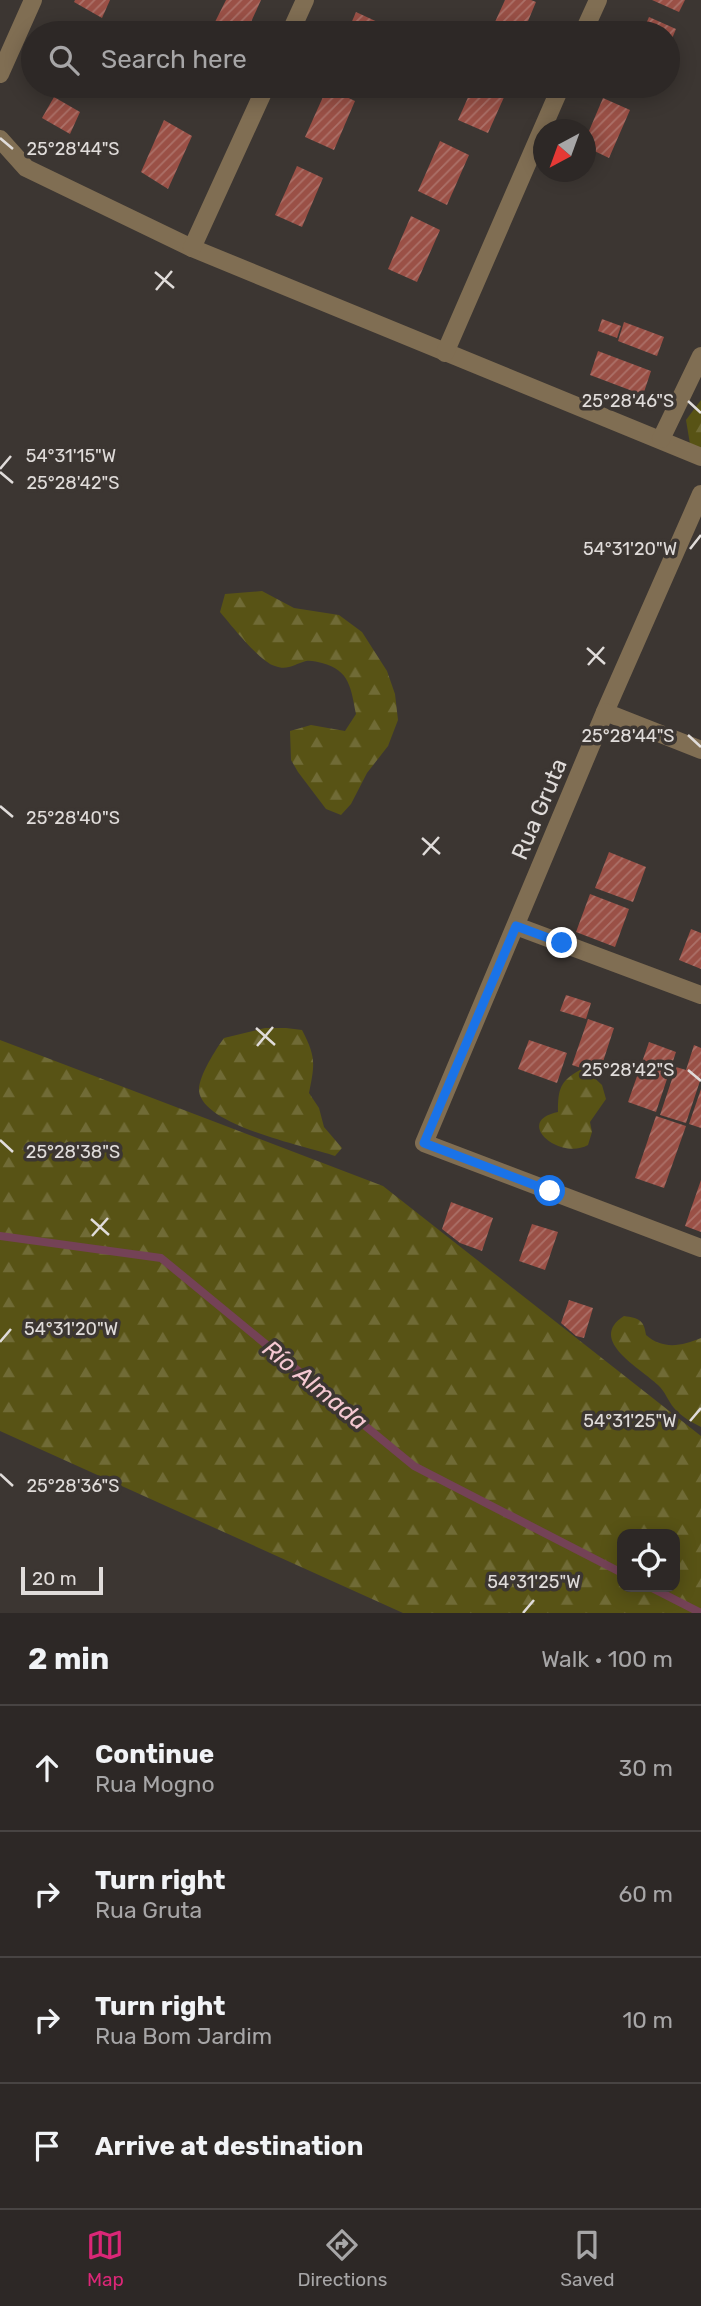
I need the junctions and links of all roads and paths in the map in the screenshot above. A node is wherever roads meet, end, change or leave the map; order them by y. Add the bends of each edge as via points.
1 (33, 0) edge
2 (306, 0) edge
3 (598, 0) edge
4 (24, 21) edge
5 (296, 21) edge
6 (588, 21) edge
7 (21, 27) edge
8 (0, 74) edge
9 (261, 98) edge
10 (556, 98) edge
11 (0, 139) edge
12 (192, 248) junction
13 (445, 354) junction
14 (701, 356) edge
15 (661, 439) junction
16 (701, 457) edge
17 (701, 494) edge
18 (605, 712) junction
19 (701, 750) edge
20 (516, 926) junction
21 (701, 995) edge
22 (701, 1248) edge

1 - 4 street
2 - 5 street
3 - 6 street
7 - 8 street
9 - 12 street
10 - 13 street
11 - 12 street via 26,168
12 - 13 street
13 - 15 street
14 - 15 street
15 - 16 street
17 - 18 street, Rua Gruta
18 - 19 street
18 - 20 street, Rua Gruta
20 - 21 street
20 - 22 street, Rua Gruta via 424,1143

